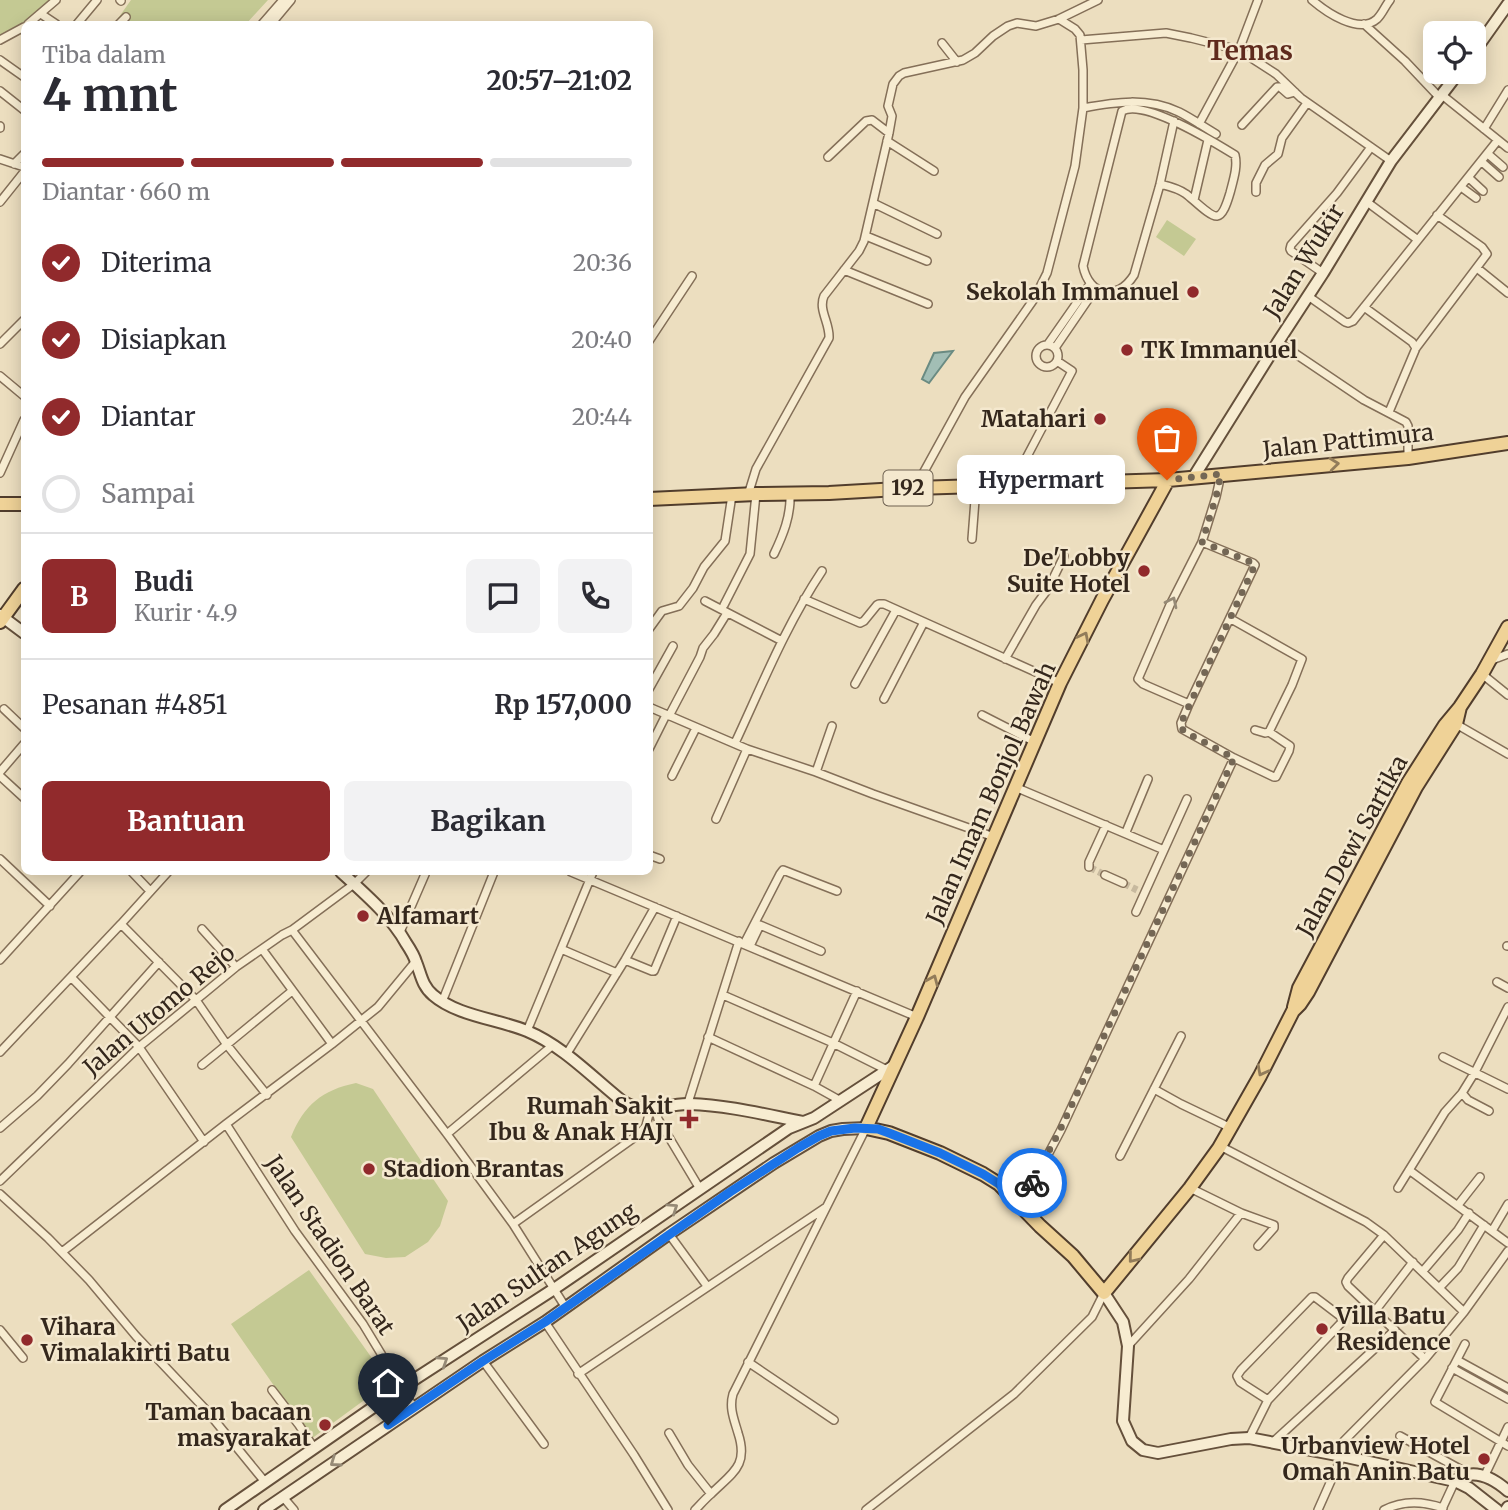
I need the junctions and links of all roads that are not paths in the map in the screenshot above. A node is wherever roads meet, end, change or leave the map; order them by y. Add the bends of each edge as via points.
1 (56, 0) edge
2 (97, 0) edge
3 (283, 0) edge
4 (291, 0) edge
5 (1098, 0) edge
6 (1258, 0) edge
7 (1312, 0) edge
8 (1390, 0) edge
9 (1508, 4) edge
10 (41, 13) junction
11 (126, 17) dead end
12 (1059, 19) junction
13 (32, 21) edge
14 (52, 21) edge
15 (80, 21) edge
16 (122, 21) edge
17 (265, 21) edge
18 (274, 21) edge
19 (1364, 24) junction
20 (21, 29) edge
21 (1486, 35) edge
22 (0, 40) edge
23 (1081, 40) junction
24 (942, 43) dead end
25 (1239, 50) junction
26 (0, 60) edge
27 (957, 62) junction
28 (21, 75) edge
29 (1450, 84) edge
30 (1508, 90) edge
31 (0, 91) edge
32 (1295, 92) junction
33 (1441, 96) junction
34 (1307, 103) junction
35 (21, 108) edge
36 (1083, 108) junction
37 (1174, 121) junction
38 (1199, 124) junction
39 (1242, 125) dead end
40 (1484, 128) junction
41 (1216, 134) dead end
42 (888, 137) junction
43 (1208, 140) junction
44 (1498, 140) junction
45 (1371, 147) junction
46 (1508, 148) edge
47 (1488, 154) junction
48 (21, 157) edge
49 (828, 157) dead end
50 (0, 159) edge
51 (1391, 161) junction
52 (1482, 162) junction
53 (14, 164) junction
54 (21, 166) edge
55 (1503, 167) dead end
56 (934, 171) dead end
57 (21, 176) edge
58 (1499, 177) dead end
59 (1469, 178) junction
60 (1160, 184) junction
61 (1461, 187) junction
62 (1483, 191) dead end
63 (1256, 192) dead end
64 (1476, 198) dead end
65 (1194, 200) junction
66 (0, 202) edge
67 (1367, 202) junction
68 (873, 203) junction
69 (1437, 215) junction
70 (937, 234) dead end
71 (866, 236) junction
72 (1418, 240) junction
73 (928, 261) dead end
74 (1477, 268) junction
75 (844, 270) junction
76 (1323, 273) junction
77 (692, 276) dead end
78 (1093, 286) junction
79 (1508, 293) edge
80 (1308, 296) junction
81 (928, 304) dead end
82 (1364, 307) junction
83 (21, 323) edge
84 (653, 335) edge
85 (1278, 342) junction
86 (0, 344) edge
87 (1051, 346) junction
88 (1416, 348) junction
89 (1055, 362) junction
90 (0, 376) edge
91 (21, 394) edge
92 (1389, 412) junction
93 (21, 427) edge
94 (1508, 443) edge
95 (1408, 458) junction
96 (0, 473) edge
97 (1221, 474) junction
98 (1193, 478) junction
99 (1167, 480) junction
100 (1012, 485) junction
101 (976, 487) junction
102 (915, 488) junction
103 (752, 494) junction
104 (790, 494) junction
105 (732, 495) junction
106 (653, 499) edge
107 (0, 504) edge
108 (21, 504) edge
109 (972, 539) dead end
110 (1202, 542) junction
111 (774, 554) dead end
112 (1065, 556) dead end
113 (822, 571) dead end
114 (21, 593) edge
115 (804, 599) junction
116 (705, 601) dead end
117 (726, 609) junction
118 (896, 610) junction
119 (1, 618) edge
120 (1231, 619) junction
121 (924, 622) junction
122 (653, 623) edge
123 (1508, 627) edge
124 (21, 632) edge
125 (782, 641) junction
126 (673, 646) dead end
127 (1507, 656) edge
128 (1004, 659) junction
129 (1489, 661) junction
130 (1482, 674) junction
131 (653, 682) edge
132 (1060, 683) junction
133 (855, 684) dead end
134 (1508, 695) edge
135 (884, 699) dead end
136 (1189, 704) junction
137 (1460, 707) junction
138 (4, 709) dead end
139 (653, 709) edge
140 (668, 715) junction
141 (982, 715) dead end
142 (1456, 724) junction
143 (21, 725) edge
144 (832, 726) dead end
145 (696, 728) junction
146 (1255, 730) dead end
147 (1269, 732) junction
148 (653, 742) edge
149 (1035, 742) junction
150 (734, 743) junction
151 (21, 748) edge
152 (747, 749) junction
153 (1508, 754) edge
154 (1234, 758) junction
155 (816, 772) junction
156 (0, 774) edge
157 (672, 776) dead end
158 (1148, 779) dead end
159 (1412, 785) junction
160 (1015, 787) junction
161 (21, 795) edge
162 (1187, 799) dead end
163 (716, 819) dead end
164 (1107, 825) junction
165 (1126, 832) junction
166 (994, 837) junction
167 (1164, 850) junction
168 (653, 856) edge
169 (0, 859) edge
170 (660, 859) dead end
171 (1089, 867) dead end
172 (77, 875) edge
173 (135, 875) edge
174 (165, 875) edge
175 (344, 875) edge
176 (363, 875) edge
177 (425, 875) edge
178 (493, 875) edge
179 (1105, 875) tunnel mouth
180 (591, 876) edge
181 (1124, 883) tunnel mouth
182 (355, 884) junction
183 (150, 891) junction
184 (837, 891) dead end
185 (50, 906) junction
186 (655, 907) junction
187 (1136, 912) dead end
188 (677, 916) junction
189 (121, 924) junction
190 (202, 929) dead end
191 (292, 930) junction
192 (400, 932) junction
193 (744, 944) junction
194 (262, 949) junction
195 (561, 949) junction
196 (821, 951) dead end
197 (0, 960) edge
198 (625, 960) junction
199 (416, 961) junction
200 (159, 962) junction
201 (236, 967) junction
202 (617, 973) junction
203 (71, 977) junction
204 (1497, 982) dead end
205 (1508, 988) edge
206 (292, 991) junction
207 (857, 991) junction
208 (723, 995) junction
209 (196, 1000) junction
210 (442, 1002) junction
211 (1508, 1007) edge
212 (917, 1017) junction
213 (109, 1018) junction
214 (360, 1021) junction
215 (527, 1031) junction
216 (1181, 1036) dead end
217 (709, 1037) junction
218 (833, 1043) junction
219 (332, 1044) junction
220 (227, 1045) junction
221 (552, 1045) junction
222 (139, 1047) junction
223 (0, 1052) edge
224 (566, 1055) junction
225 (1443, 1057) dead end
226 (202, 1065) dead end
227 (891, 1067) junction
228 (1475, 1072) junction
229 (866, 1084) junction
230 (814, 1086) junction
231 (1154, 1089) junction
232 (1508, 1090) edge
233 (1462, 1093) junction
234 (267, 1095) junction
235 (879, 1098) junction
236 (841, 1101) junction
237 (688, 1104) junction
238 (653, 1110) junction
239 (1489, 1111) dead end
240 (803, 1122) junction
241 (226, 1124) junction
242 (0, 1128) edge
243 (866, 1128) junction
244 (1231, 1128) junction
245 (447, 1134) junction
246 (204, 1142) junction
247 (1220, 1146) junction
248 (1120, 1156) dead end
249 (1409, 1170) junction
250 (719, 1176) junction
251 (1480, 1177) dead end
252 (0, 1181) edge
253 (1191, 1188) junction
254 (1398, 1188) dead end
255 (700, 1189) junction
256 (730, 1192) junction
257 (0, 1194) edge
258 (1018, 1203) junction
259 (1508, 1204) edge
260 (1458, 1205) junction
261 (827, 1207) junction
262 (1241, 1213) junction
263 (1469, 1213) junction
264 (513, 1224) junction
265 (1484, 1225) junction
266 (1492, 1231) junction
267 (669, 1234) junction
268 (1384, 1235) junction
269 (1508, 1243) edge
270 (1258, 1246) dead end
271 (1508, 1251) edge
272 (62, 1252) junction
273 (1413, 1262) junction
274 (1423, 1271) junction
275 (707, 1286) junction
276 (1440, 1287) junction
277 (554, 1289) junction
278 (1104, 1293) junction
279 (566, 1308) junction
280 (1375, 1311) junction
281 (1464, 1312) junction
282 (545, 1322) junction
283 (0, 1330) edge
284 (1395, 1330) junction
285 (1465, 1344) dead end
286 (1128, 1346) junction
287 (23, 1358) dead end
288 (1425, 1359) junction
289 (1457, 1360) junction
290 (483, 1361) junction
291 (748, 1362) junction
292 (1452, 1368) junction
293 (578, 1374) junction
294 (401, 1388) junction
295 (1508, 1388) edge
296 (272, 1390) dead end
297 (1508, 1399) edge
298 (1268, 1400) junction
299 (414, 1408) junction
300 (834, 1420) dead end
301 (1508, 1427) edge
302 (669, 1433) dead end
303 (1400, 1436) dead end
304 (1249, 1438) junction
305 (1500, 1441) junction
306 (1272, 1443) junction
307 (544, 1444) dead end
308 (1508, 1446) edge
309 (314, 1448) junction
310 (1337, 1455) junction
311 (1469, 1474) junction
312 (1483, 1477) junction
313 (1455, 1481) junction
314 (265, 1482) junction
315 (1508, 1491) edge
316 (710, 1494) junction
317 (283, 1497) junction
318 (1442, 1509) edge
319 (225, 1510) edge
320 (264, 1510) edge
321 (294, 1510) edge
322 (668, 1510) edge
323 (695, 1510) edge
324 (866, 1510) edge
325 (1318, 1510) edge
326 (1384, 1510) edge
327 (1497, 1510) edge

1 - 10 street
2 - 15 street
3 - 17 street
4 - 18 street
5 - 12 street
6 - 25 street
7 - 19 street via 1336,17
8 - 19 street via 1377,19
9 - 21 main road
10 - 13 street
10 - 14 street
11 - 16 street
12 - 23 street via 1076,29
12 - 27 street via 1036,26 1008,26
19 - 33 street
20 - 22 street
23 - 25 street via 1166,33
23 - 36 street
24 - 27 street
25 - 32 street
25 - 38 street
26 - 28 street
27 - 42 street via 904,73 896,79 888,106 892,116
29 - 33 main road, Jalan Wukir
30 - 40 street
31 - 35 street
32 - 34 street
32 - 39 street via 1288,94 1277,87
33 - 40 street
33 - 51 main road, Jalan Wukir
34 - 45 street
34 - 63 street via 1282,138 1278,154 1265,165
36 - 38 street via 1124,101 1150,103
36 - 102 street via 1075,166 1047,273 965,397
37 - 43 street
37 - 60 street
37 - 78 street via 1129,107 1122,111 1083,266
38 - 41 street
40 - 44 street
42 - 49 street via 872,120 866,121
42 - 56 street
42 - 68 street
43 - 65 street
43 - 65 street via 1236,155 1229,197 1218,216
44 - 46 street
44 - 47 street
45 - 51 street
45 - 76 street via 1291,245 1292,251
47 - 52 street
47 - 55 street
48 - 53 street
50 - 53 street
51 - 67 main road, Jalan Wukir
52 - 58 street
52 - 59 street
53 - 54 street
57 - 66 street
59 - 61 street
59 - 62 street
60 - 65 street
60 - 78 street via 1127,286 1116,292
61 - 64 street
61 - 69 street
67 - 72 street
67 - 76 main road, Jalan Wukir
68 - 70 street
68 - 71 street
69 - 72 street
69 - 74 street via 1488,252
71 - 73 street
71 - 75 street
72 - 82 street
74 - 79 street
74 - 88 street
75 - 81 street
75 - 103 street via 821,302 829,338 756,469
76 - 80 main road, Jalan Wukir
77 - 84 street
78 - 87 street
80 - 82 street via 1348,323
80 - 85 main road, Jalan Wukir
82 - 88 street
83 - 86 street
85 - 92 street
85 - 98 main road, Jalan Wukir
87 - 89 street via 1058,357
87 - 89 street via 1039,347 1036,359 1046,367
88 - 92 street
89 - 100 street via 1072,370
90 - 91 street
92 - 95 street via 1408,426
93 - 96 street
94 - 95 main road, Jalan Pattimura / 192
97 -> 95 main road, Jalan Pattimura / 192
97 - 98 main road, Jalan Pattimura / 192
97 - 110 street
98 - 99 main road, 192
99 - 100 main road, 192
132 -> 99 main road, Jalan Imam Bonjol Bawah
100 - 101 main road, 192
101 - 102 main road, 192
101 - 109 street
102 - 104 main road, 192
103 - 104 main road, 192
103 - 105 main road, 192
103 - 117 street via 750,554
104 - 111 street via 791,507
105 - 106 main road, 192
105 - 122 street via 725,541 679,606 662,611
107 - 108 main road
110 - 120 street via 1254,564
136 -> 110 street via 1138,679
112 - 128 street
113 - 115 street
114 - 119 main road
115 - 118 street via 856,623 864,621 879,604
115 - 125 street
116 - 117 street
117 - 125 street
117 - 140 street
118 - 121 street
118 - 133 street
119 - 124 main road
120 - 136 street
120 - 147 street via 1301,659
121 - 128 street
121 - 135 street
123 - 129 main road, Jalan Dewi Sartika
125 - 150 street
126 - 131 street
127 - 129 street
128 - 132 street
129 - 130 main road, Jalan Dewi Sartika
130 - 134 street
130 - 137 main road, Jalan Dewi Sartika
132 - 149 main road, Jalan Imam Bonjol Bawah
136 - 154 street via 1182,729
137 - 142 main road, Jalan Dewi Sartika
137 - 159 main road, Jalan Dewi Sartika
138 - 143 street
139 - 140 street
140 - 145 street
140 - 148 street
141 - 149 street
142 - 153 street
142 - 159 main road, Jalan Dewi Sartika
144 - 155 street
145 - 150 street
145 - 157 street
146 - 147 street
147 - 154 street via 1290,746 1276,776
149 - 160 main road, Jalan Imam Bonjol Bawah
150 - 152 street
151 - 156 street
152 - 155 street
152 - 163 street
154 - 258 street via 1060,1130
155 - 166 street
156 - 161 street
158 - 165 street
159 -> 244 main road, Jalan Dewi Sartika via 1308,992 1293,1011
160 - 164 street
160 - 166 main road, Jalan Imam Bonjol Bawah
162 - 167 street
164 - 165 street
164 - 171 street
165 - 167 street
212 -> 166 main road, Jalan Imam Bonjol Bawah
167 - 187 street via 1141,891
168 - 170 street
169 - 185 street
172 - 185 street
173 - 183 street
174 - 183 street
175 - 182 main road
176 - 182 street, Jalan Utomo Rejo
177 - 192 street
178 - 210 street
179 - 181 street
180 - 186 street
180 - 195 street
182 - 191 street, Jalan Utomo Rejo
182 - 192 main road
183 - 189 street
184 - 193 street via 783,870
185 - 197 street
186 - 188 street
186 - 198 street
188 - 193 street
188 - 198 street via 654,971
189 - 200 street
189 - 203 street
190 - 201 street
191 - 194 street, Jalan Utomo Rejo
191 - 214 street
192 - 199 main road
193 - 196 street via 760,925
193 - 207 street
193 - 208 street
194 - 201 street, Jalan Utomo Rejo
194 - 206 street
195 - 202 street
195 - 215 street
198 - 202 street
199 - 210 main road via 430,993
199 - 214 street via 378,1007
200 - 209 street
200 - 213 street
201 - 209 street, Jalan Utomo Rejo
202 - 224 street
203 - 213 street
203 - 223 street
204 - 205 street
206 - 219 street
206 - 220 street
207 - 212 street
207 - 218 street
208 - 217 street
208 - 218 street
209 - 220 street
209 - 222 street, Jalan Utomo Rejo
210 - 215 main road
211 - 228 street
212 - 227 main road, Jalan Imam Bonjol Bawah
213 - 222 street
213 - 242 street via 37,1096
214 - 219 street
214 - 245 street
215 - 221 main road
216 - 231 street
217 - 230 street
217 - 237 street
218 - 227 street
218 - 230 street
219 - 234 street
220 - 226 street
220 - 234 street
221 - 224 main road
221 - 245 street
222 - 246 street
222 - 252 street, Jalan Utomo Rejo
224 - 238 main road via 631,1107
225 - 228 street
227 - 229 main road, Jalan Sultan Agung
227 - 235 main road, Jalan Imam Bonjol Bawah
228 - 232 street
228 - 233 street
229 - 235 main road via 877,1086
229 - 236 main road, Jalan Sultan Agung
230 - 236 street
231 - 244 street
231 - 248 street
233 - 239 street
233 - 249 street
234 - 241 street
235 - 243 main road, Jalan Imam Bonjol Bawah
236 - 240 main road, Jalan Sultan Agung
237 - 238 main road
237 - 240 main road
238 - 255 street
238 - 264 street via 638,1135
240 - 250 main road, Jalan Sultan Agung
241 - 246 street
241 - 294 street, Jalan Stadion Barat via 295,1231 363,1324
243 - 256 main road, Jalan Sultan Agung via 819,1136
243 - 258 main road via 903,1138 983,1174
243 - 261 street
244 - 247 main road, Jalan Dewi Sartika
245 - 264 street
246 - 272 street
247 - 253 main road, Jalan Dewi Sartika
247 - 268 street
249 - 254 street
249 - 260 street
250 - 255 main road, Jalan Sultan Agung
250 - 256 main road via 720,1187
251 - 260 street
253 - 262 street
253 -> 278 main road, Jalan Dewi Sartika
277 -> 255 main road, Jalan Sultan Agung
256 - 267 main road, Jalan Sultan Agung
257 - 272 street
258 - 278 main road
259 - 266 street
260 - 263 street
261 - 275 street
261 - 291 street
262 - 270 street via 1274,1227
262 - 286 street
263 - 265 street
263 - 274 street
264 - 277 street
265 - 266 street
265 - 276 street via 1458,1268
266 - 269 street
267 - 275 street
267 - 279 main road, Jalan Sultan Agung
268 - 273 street
268 - 280 street via 1346,1283
271 - 281 street
272 - 314 street
273 - 274 street
273 - 280 street
274 - 276 street
275 - 293 street
276 - 281 street
277 - 279 street
294 -> 277 main road, Jalan Sultan Agung
278 - 286 main road via 1123,1322
278 - 324 street via 1092,1317 1014,1394
279 - 282 main road, Jalan Sultan Agung
280 - 284 street
281 - 288 street
282 - 290 main road, Jalan Sultan Agung
282 - 293 street
283 - 287 street
284 - 288 street
284 - 306 street
285 - 289 street
286 - 304 main road via 1123,1421 1137,1446 1158,1453
288 - 310 street
289 - 292 street
289 - 295 street
290 - 299 main road, Jalan Sultan Agung
290 - 307 street
291 - 300 street
291 - 316 street via 731,1400 741,1441 739,1466
292 - 297 street
292 - 305 street via 1436,1404
293 - 322 street
294 - 299 street, Jalan Stadion Barat
294 - 309 main road, Jalan Sultan Agung
296 - 309 street
298 - 298 street via 1342,1322 1314,1296 1237,1376
298 - 304 street
299 -> 317 main road, Jalan Sultan Agung
301 - 305 street
302 - 316 street
303 - 311 street
304 - 306 main road
305 - 308 street
305 - 312 street
306 - 310 main road
309 - 314 main road, Jalan Sultan Agung
310 - 313 main road
310 - 325 street
311 - 312 main road
311 - 313 main road
312 - 315 main road
313 - 318 street
313 - 327 main road
314 - 319 main road, Jalan Sultan Agung
316 - 323 street
317 - 320 main road, Jalan Sultan Agung
317 - 321 street
318 - 326 street via 1425,1503 1399,1503

